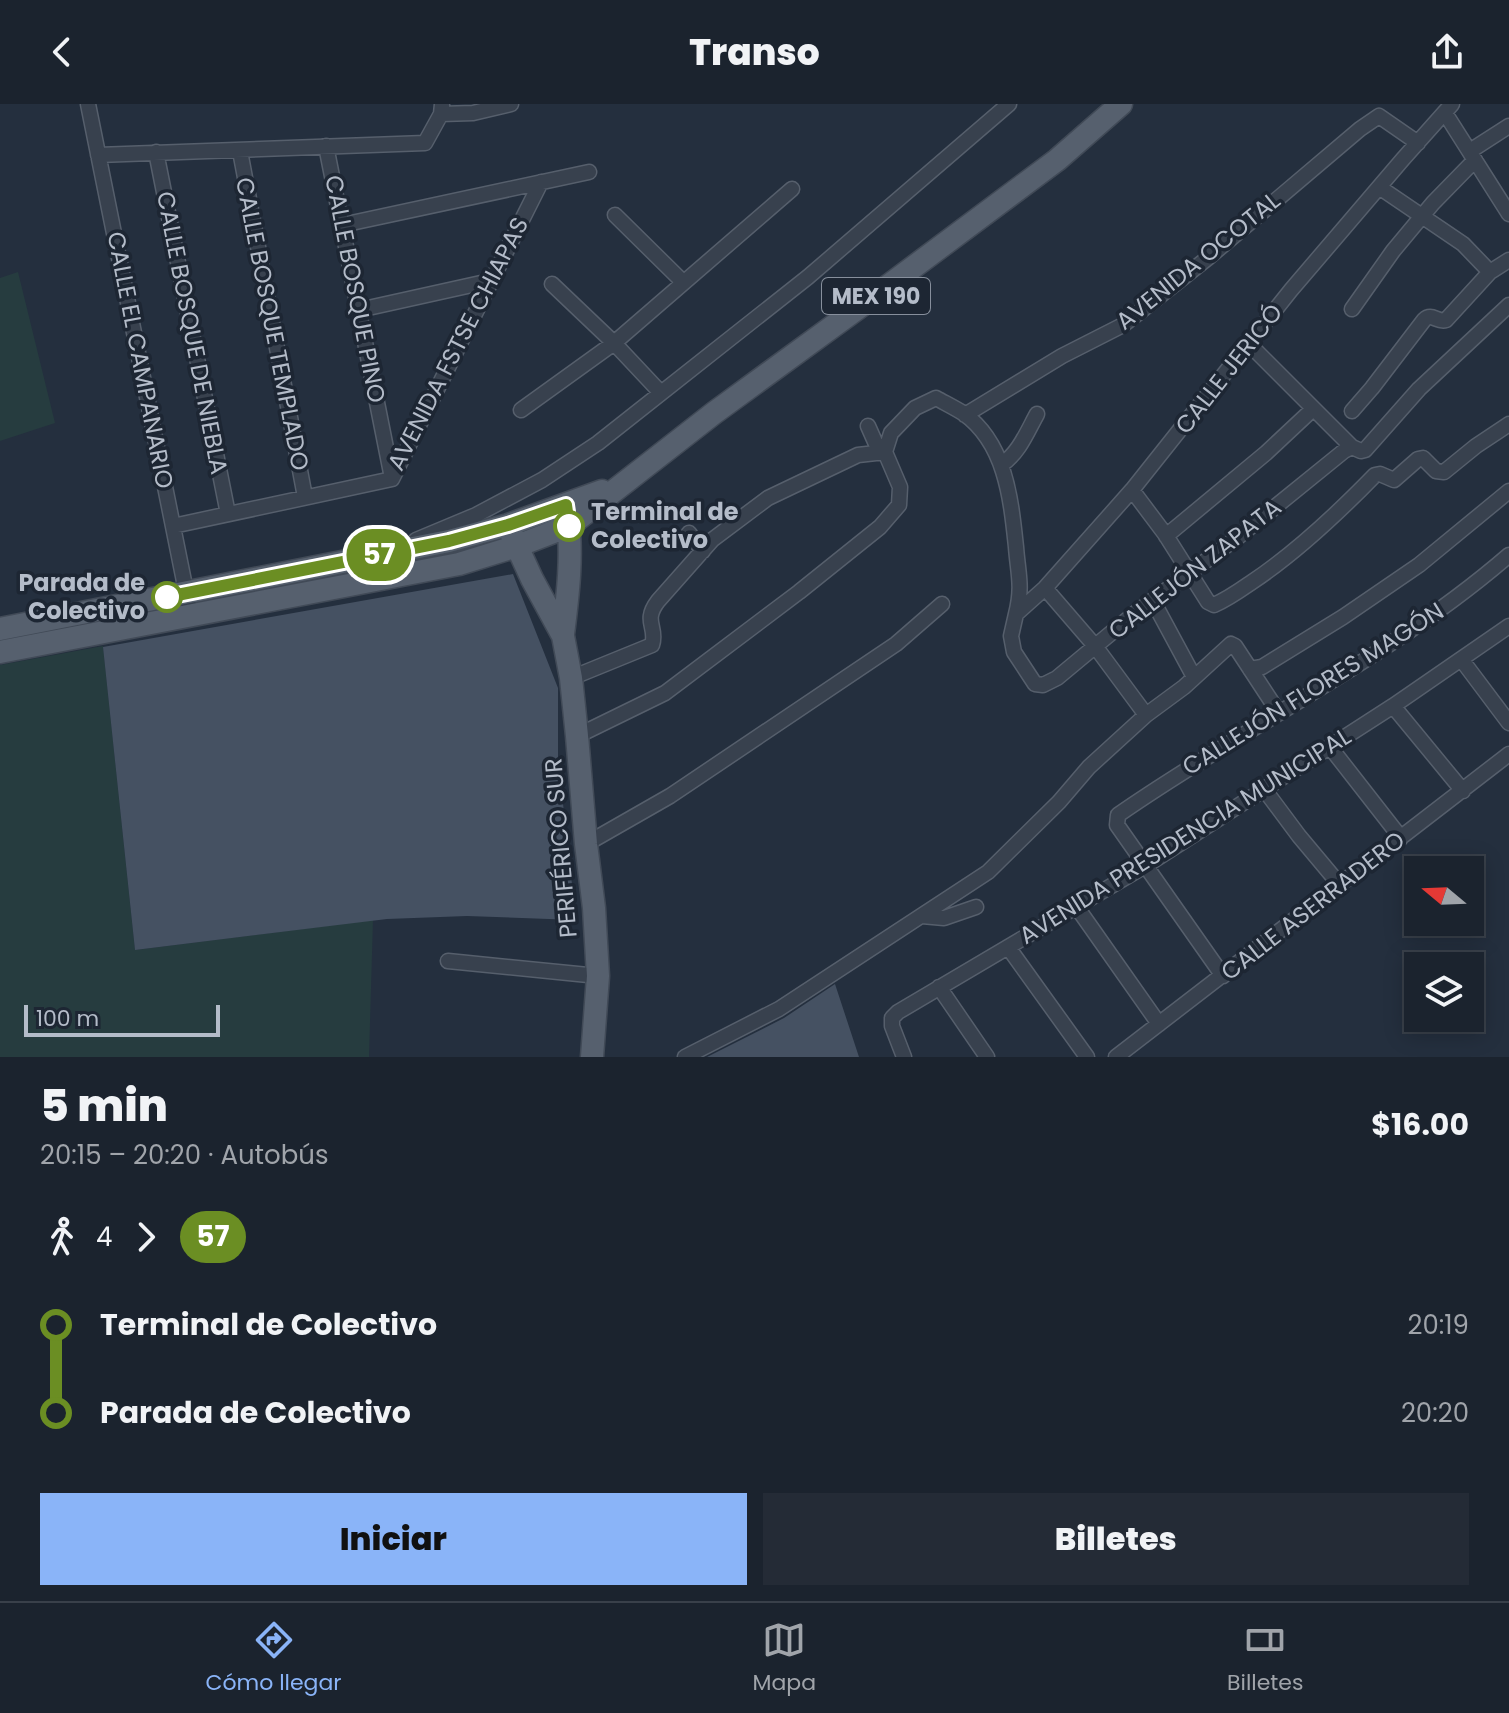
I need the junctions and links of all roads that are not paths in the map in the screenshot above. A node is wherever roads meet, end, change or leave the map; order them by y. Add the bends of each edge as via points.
1 (88, 104) edge
2 (1121, 104) edge
3 (505, 105) edge
4 (1006, 105) edge
5 (442, 109) edge
6 (1448, 109) edge
7 (1509, 126) edge
8 (1418, 143) junction
9 (326, 146) junction
10 (240, 151) junction
11 (156, 152) junction
12 (98, 155) junction
13 (1473, 155) junction
14 (589, 172) dead end
15 (541, 182) junction
16 (1379, 187) junction
17 (792, 189) dead end
18 (1509, 214) edge
19 (615, 215) dead end
20 (1423, 215) junction
21 (342, 225) junction
22 (1509, 260) edge
23 (1490, 272) junction
24 (490, 281) junction
25 (683, 282) junction
26 (552, 284) dead end
27 (1509, 305) edge
28 (1352, 309) dead end
29 (359, 310) junction
30 (614, 343) junction
31 (1249, 344) junction
32 (661, 393) junction
33 (1313, 409) junction
34 (521, 410) dead end
35 (1352, 411) dead end
36 (1037, 414) dead end
37 (965, 415) junction
38 (1509, 424) edge
39 (868, 426) dead end
40 (1356, 449) junction
41 (882, 452) junction
42 (1001, 465) junction
43 (392, 479) junction
44 (1132, 490) junction
45 (1509, 491) edge
46 (305, 497) junction
47 (228, 514) junction
48 (568, 516) junction
49 (173, 526) junction
50 (689, 533) dead end
51 (512, 536) junction
52 (1166, 536) junction
53 (703, 551) junction
54 (380, 555) junction
55 (1509, 555) edge
56 (1189, 573) junction
57 (1045, 588) junction
58 (187, 593) junction
59 (1153, 601) junction
60 (942, 604) dead end
61 (1016, 614) junction
62 (191, 616) junction
63 (1509, 626) edge
64 (0, 629) edge
65 (563, 636) junction
66 (1095, 646) junction
67 (0, 652) edge
68 (1461, 659) junction
69 (1250, 669) junction
70 (1194, 677) junction
71 (571, 678) junction
72 (1393, 706) junction
73 (1279, 713) junction
74 (1146, 715) junction
75 (1509, 723) edge
76 (577, 736) junction
77 (1330, 747) junction
78 (1509, 754) edge
79 (1264, 789) junction
80 (1463, 791) junction
81 (1401, 838) junction
82 (586, 844) junction
83 (1145, 866) junction
84 (1340, 885) junction
85 (1076, 906) junction
86 (976, 907) dead end
87 (922, 916) junction
88 (1008, 947) junction
89 (448, 961) dead end
90 (598, 976) junction
91 (1223, 976) junction
92 (939, 987) junction
93 (1159, 1024) junction
94 (592, 1057) edge
95 (685, 1057) edge
96 (904, 1057) edge
97 (987, 1057) edge
98 (1087, 1057) edge
99 (1116, 1057) edge

1 - 12 street, CALLE EL CAMPANARIO
2 - 48 main road, MEX 190 via 1057,160 893,283 625,482
3 - 5 street via 473,113
4 - 32 street via 808,277
5 - 9 street via 425,143
6 - 8 street, CALLE JERICÓ
6 - 13 street
7 - 13 street
8 - 16 street, CALLE JERICÓ
8 - 37 street, AVENIDA OCOTAL via 1379,116 1123,325
9 - 10 street
9 - 21 street, CALLE BOSQUE PINO
10 - 11 street
10 - 46 street, CALLE BOSQUE TEMPLADO
11 - 12 street
11 - 47 street, CALLE BOSQUE DE NIEBLA
12 - 49 street, CALLE EL CAMPANARIO
13 - 18 street
13 - 20 street
14 - 15 street
15 - 21 street
15 - 24 street, AVENIDA FSTSE CHIAPAS
16 - 20 street
16 - 31 street, CALLE JERICÓ
17 - 25 street
19 - 25 street
20 - 23 street
20 - 28 street
21 - 29 street, CALLE BOSQUE PINO
22 - 23 street
23 - 35 street via 1446,320 1424,320
24 - 29 street
24 - 43 street, AVENIDA FSTSE CHIAPAS
25 - 30 street
26 - 30 street
27 - 40 street, CALLEJÓN ZAPATA via 1419,389 1365,450
29 - 43 street, CALLE BOSQUE PINO
30 - 32 street
30 - 34 street
31 - 33 street
31 - 44 street, CALLE JERICÓ
32 - 54 street via 542,480 476,515
33 - 40 street
33 - 52 street
36 - 42 street
37 - 41 street via 936,398 915,408 891,433
37 - 42 street
38 - 56 street via 1444,472 1423,458 1394,480 1375,475 1305,542 1225,600 1208,602
39 - 41 street
40 - 56 street, CALLEJÓN ZAPATA via 1344,451
41 - 53 street via 858,455 768,498
41 - 76 street via 900,487 899,505 880,527 665,693
42 - 61 street via 1012,505 1021,584
43 - 46 street, AVENIDA FSTSE CHIAPAS
44 - 52 street
44 - 57 street, CALLE JERICÓ
45 - 69 street via 1419,565 1262,667
46 - 47 street, AVENIDA FSTSE CHIAPAS
47 - 49 street, AVENIDA FSTSE CHIAPAS
48 - 51 main road, MEX 190
48 - 65 main road, PERIFÉRICO SUR
49 - 58 street, CALLE EL CAMPANARIO
50 - 53 street
51 - 54 main road, MEX 190 via 449,541
51 - 62 main road, MEX 190 via 459,564
51 - 65 main road, PERIFÉRICO SUR
52 - 56 street
53 - 71 street via 651,611 652,645
54 - 58 main road, MEX 190
55 - 73 street, CALLEJÓN FLORES MAGÓN via 1390,644
56 - 59 street, CALLEJÓN ZAPATA
57 - 61 street, CALLE JERICÓ
57 - 66 street
58 - 62 street, CALLE EL CAMPANARIO
58 - 64 main road, MEX 190
59 - 66 street, CALLEJÓN ZAPATA
59 - 70 street
60 - 82 street via 896,644 670,796
61 - 66 street, CALLEJÓN ZAPATA via 1014,652 1035,684 1057,678
62 - 67 main road, MEX 190
63 - 68 street, AVENIDA PRESIDENCIA MUNICIPAL
65 - 71 main road, PERIFÉRICO SUR
66 - 74 street
68 - 72 street, AVENIDA PRESIDENCIA MUNICIPAL
68 - 75 street
69 - 70 street via 1233,645
69 - 73 street
70 - 74 street
71 - 76 main road, PERIFÉRICO SUR
72 - 77 street, AVENIDA PRESIDENCIA MUNICIPAL
72 - 80 street
73 - 83 street, CALLEJÓN FLORES MAGÓN via 1118,815 1117,825
74 - 87 street via 988,872
76 - 82 main road, PERIFÉRICO SUR
77 - 79 street, AVENIDA PRESIDENCIA MUNICIPAL
77 - 81 street
78 - 80 street, CALLE ASERRADERO
79 - 83 street, AVENIDA PRESIDENCIA MUNICIPAL
79 - 84 street
80 - 81 street, CALLE ASERRADERO
81 - 84 street, CALLE ASERRADERO
82 - 90 main road, PERIFÉRICO SUR
83 - 85 street, AVENIDA PRESIDENCIA MUNICIPAL
83 - 91 street
84 - 91 street, CALLE ASERRADERO
85 - 88 street, AVENIDA PRESIDENCIA MUNICIPAL
85 - 93 street
86 - 87 street via 944,918
87 - 95 street via 779,1009
88 - 92 street, AVENIDA PRESIDENCIA MUNICIPAL
88 - 98 street
89 - 90 street
90 - 94 main road, PERIFÉRICO SUR
91 - 93 street, CALLE ASERRADERO
92 - 96 street, AVENIDA PRESIDENCIA MUNICIPAL via 892,1018
92 - 97 street
93 - 99 street, CALLE ASERRADERO

